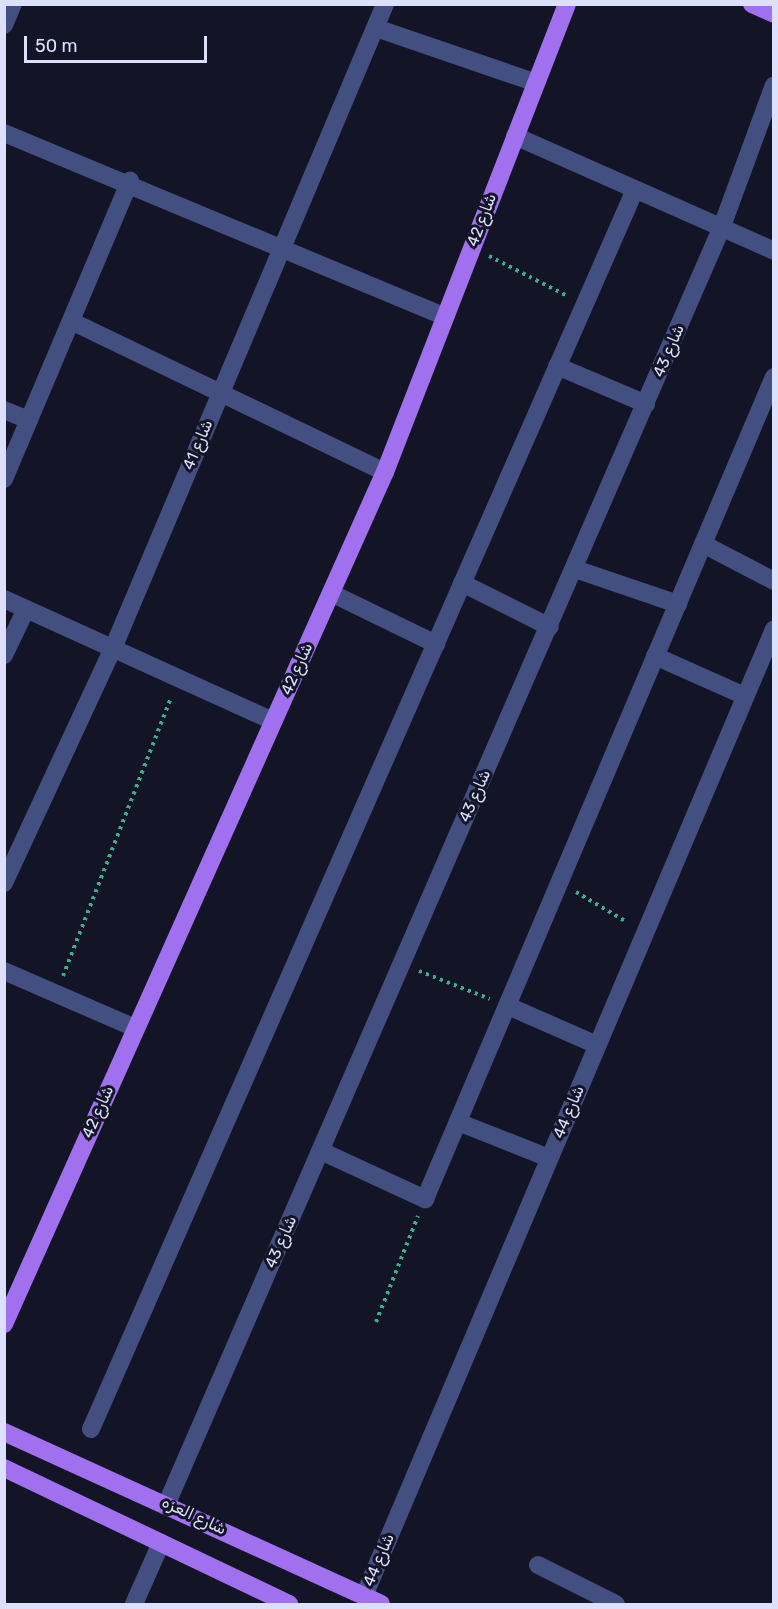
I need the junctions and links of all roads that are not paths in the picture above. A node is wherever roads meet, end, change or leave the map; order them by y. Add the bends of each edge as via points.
1 (13, 4) edge
2 (385, 4) edge
3 (567, 4) edge
4 (752, 4) edge
5 (774, 14) edge
6 (4, 25) edge
7 (376, 28) junction
8 (534, 82) junction
9 (774, 85) edge
10 (4, 133) edge
11 (515, 136) junction
12 (130, 181) junction
13 (634, 192) junction
14 (721, 229) junction
15 (281, 247) junction
16 (774, 251) edge
17 (446, 317) junction
18 (73, 322) junction
19 (557, 366) junction
20 (774, 377) edge
21 (221, 391) junction
22 (646, 404) junction
23 (4, 410) edge
24 (29, 420) junction
25 (385, 472) junction
26 (4, 480) edge
27 (703, 544) junction
28 (575, 569) junction
29 (774, 581) edge
30 (462, 583) junction
31 (331, 593) junction
32 (4, 599) edge
33 (678, 604) junction
34 (26, 609) junction
35 (550, 627) junction
36 (774, 628) edge
37 (436, 644) junction
38 (114, 646) junction
39 (4, 655) edge
40 (655, 656) junction
41 (745, 696) junction
42 (273, 721) junction
43 (4, 883) edge
44 (4, 971) edge
45 (508, 1006) junction
46 (135, 1028) junction
47 (597, 1045) junction
48 (458, 1122) junction
49 (321, 1151) junction
50 (549, 1158) junction
51 (4, 1324) edge
52 (91, 1429) dead end
53 (4, 1432) edge
54 (4, 1468) edge
55 (167, 1503) junction
56 (161, 1543) junction
57 (538, 1565) dead end
58 (364, 1596) junction
59 (264, 1599) edge
60 (134, 1605) edge
61 (289, 1605) edge
62 (381, 1605) edge
63 (616, 1605) edge

1 - 6 street
2 - 7 street, شارع 41
3 - 8 main road, شارع 42
4 - 5 main road
7 - 8 street
7 - 15 street, شارع 41
8 - 11 main road, شارع 42
9 - 14 street, شارع 43
10 - 12 street
11 - 13 street
11 - 17 main road, شارع 42
12 - 15 street
12 - 18 street
13 - 14 street
13 - 19 street
14 - 16 street
14 - 22 street, شارع 43
15 - 17 street
15 - 21 street, شارع 41
17 - 25 main road, شارع 42
18 - 21 street
18 - 24 street
19 - 22 street
19 - 30 street
20 - 27 street
21 - 25 street
21 - 38 street, شارع 41
22 - 28 street, شارع 43
23 - 24 street
24 - 26 street
25 - 31 main road, شارع 42
27 - 29 street
27 - 33 street
28 - 33 street
28 - 35 street, شارع 43
30 - 35 street
30 - 37 street
31 - 37 street
31 - 42 main road, شارع 42
32 - 34 street
33 - 40 street
34 - 38 street
34 - 39 street
35 - 49 street, شارع 43
36 - 41 street, شارع 44
37 - 52 street
38 - 42 street
38 - 43 street, شارع 41
40 - 41 street
40 - 45 street
41 - 47 street, شارع 44
42 - 46 main road, شارع 42
44 - 46 street
45 - 47 street
45 - 48 street
46 - 51 main road, شارع 42
47 - 50 street, شارع 44
48 - 49 street via 425,1198
48 - 50 street
49 - 55 street, شارع 43
50 - 58 street, شارع 44
53 - 55 main road, شارع العزه
54 - 56 main road
55 - 58 main road, شارع العزه
56 - 59 main road
56 - 60 street
57 - 63 street
58 - 62 main road, شارع العزه
59 - 61 main road

